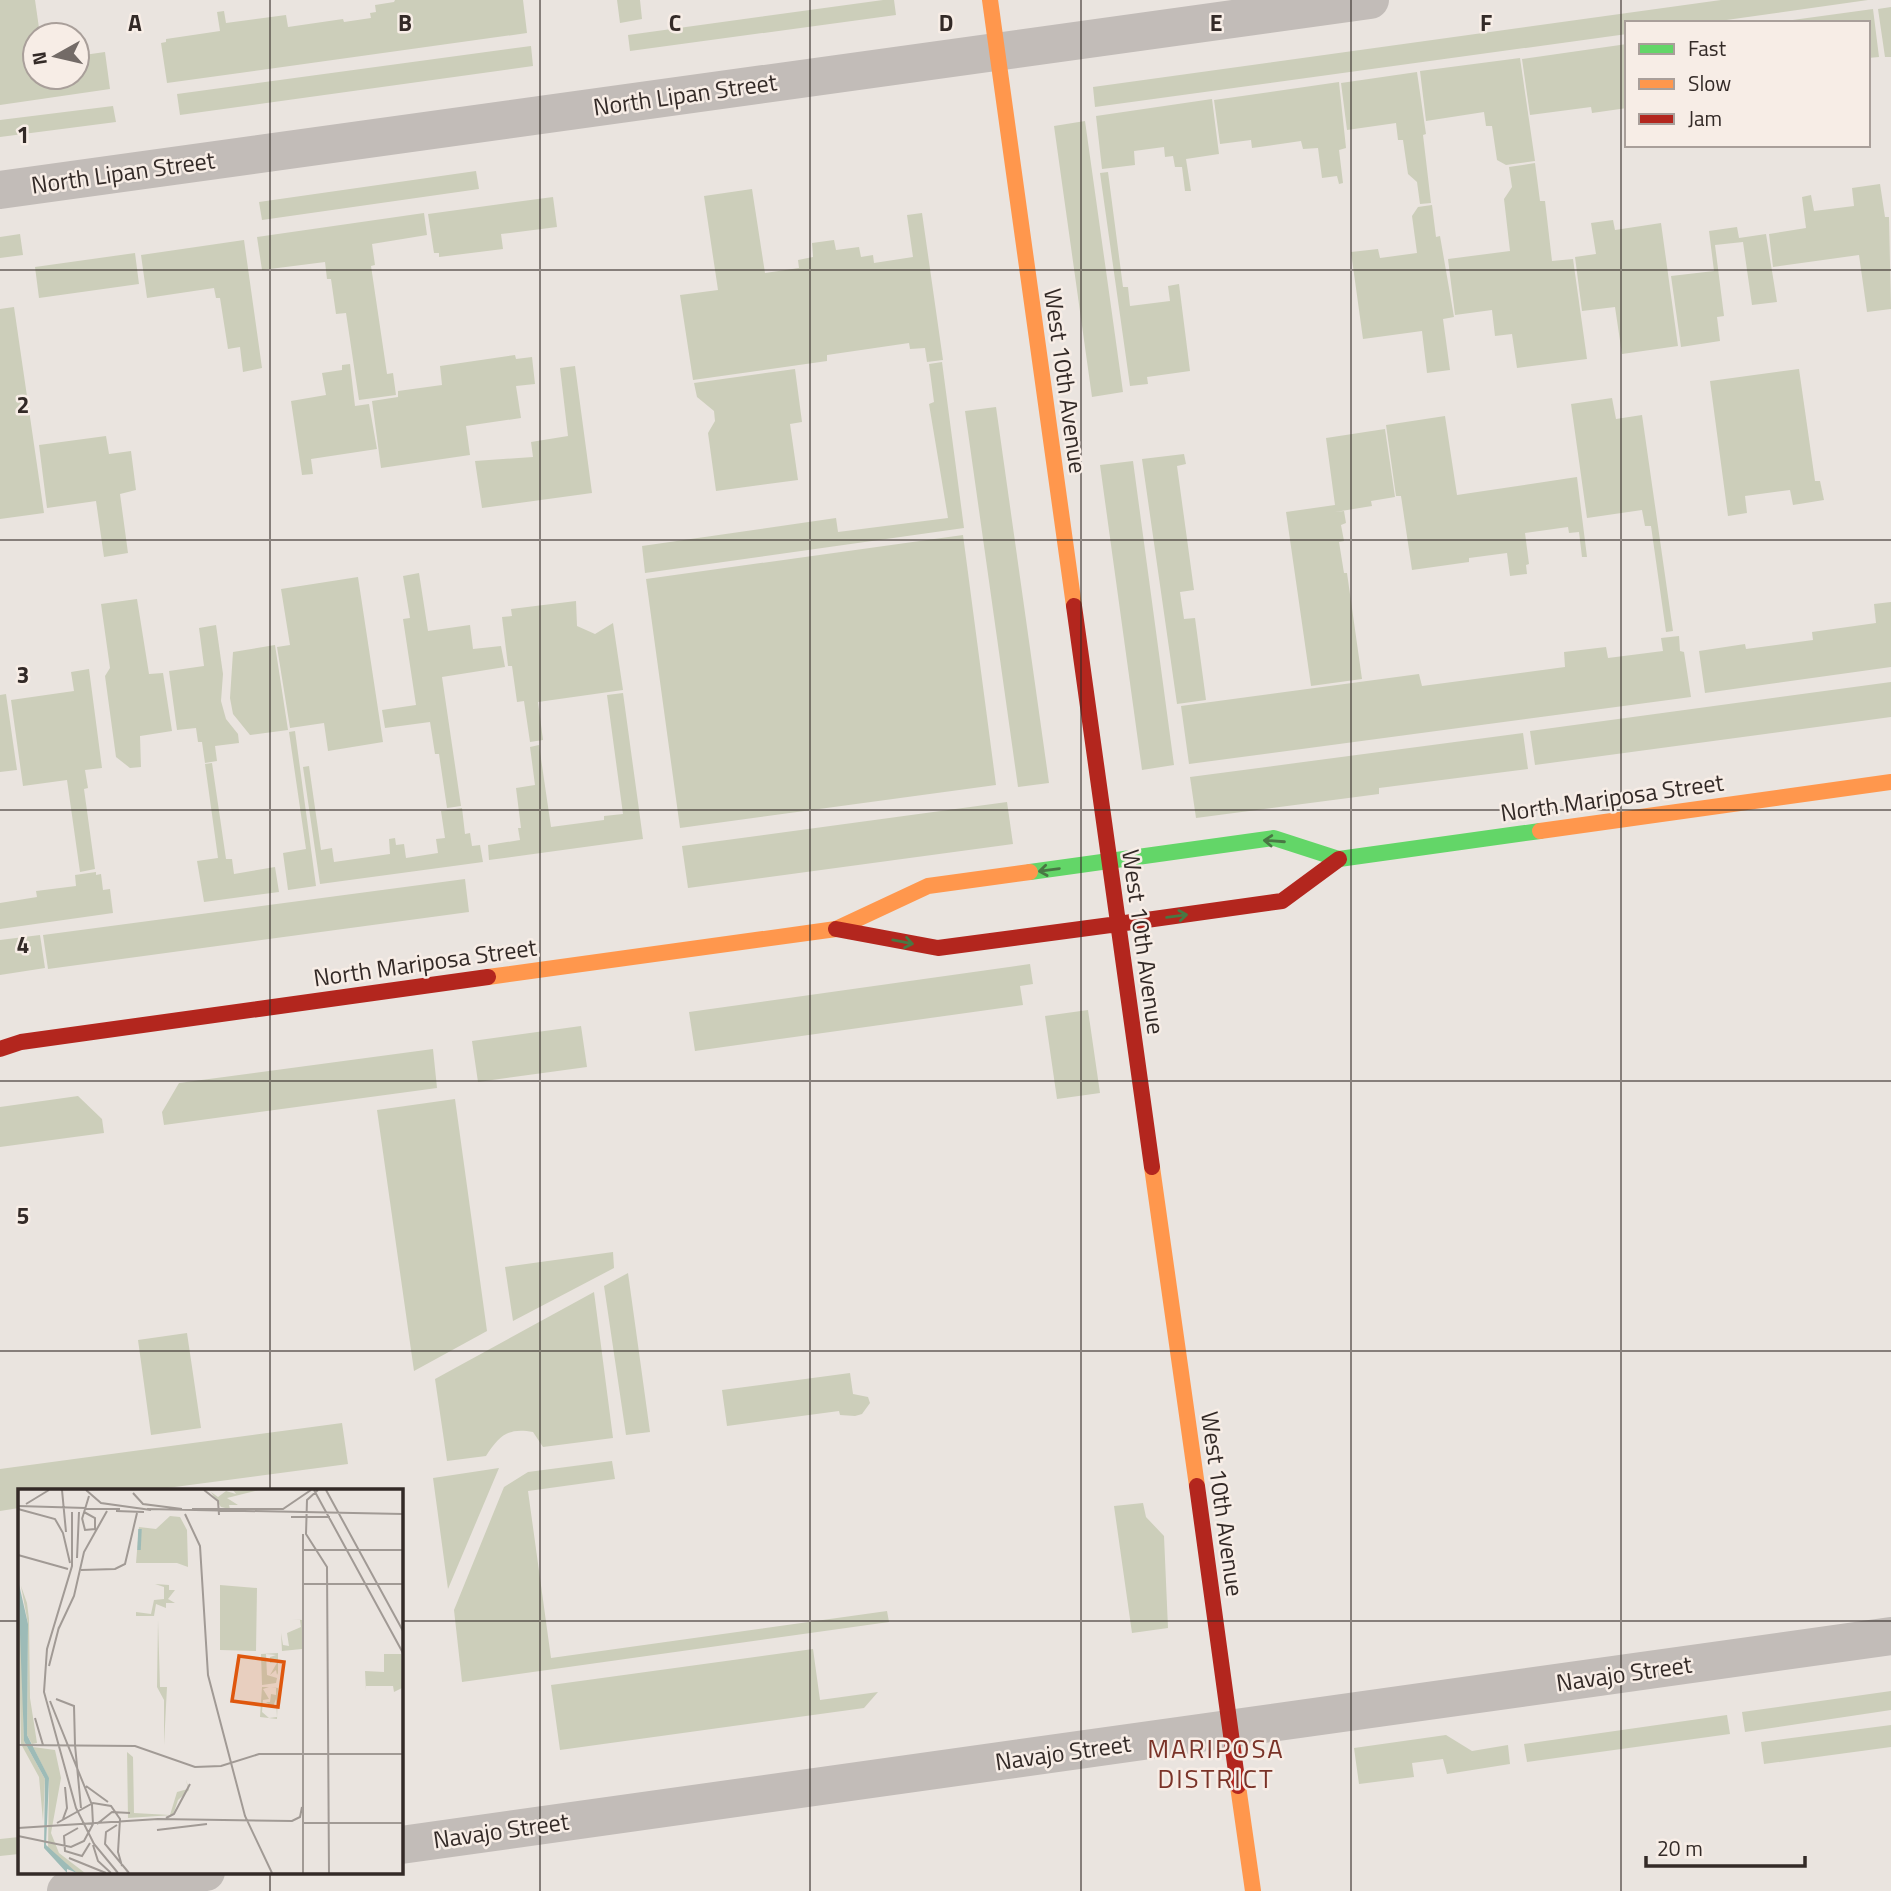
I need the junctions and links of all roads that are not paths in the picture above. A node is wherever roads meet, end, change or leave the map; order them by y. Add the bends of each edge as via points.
1 (990, 0) edge
2 (1370, 0) edge
3 (997, 52) junction
4 (0, 190) edge
5 (1891, 782) edge
6 (1339, 859) junction
7 (1109, 861) junction
8 (1118, 924) junction
9 (836, 929) junction
10 (0, 1041) edge
11 (21, 1042) junction
12 (0, 1049) edge
13 (1891, 1636) edge
14 (1230, 1730) junction
15 (402, 1845) edge
16 (191, 1874) edge
17 (66, 1891) edge
18 (1252, 1891) edge

1 - 3 street, West 10th Avenue
2 - 3 street, North Lipan Street
3 - 4 street, North Lipan Street
3 - 7 street, West 10th Avenue
5 - 6 street, North Mariposa Street
6 -> 7 street, North Mariposa Street via 1275,838
8 -> 6 street, North Mariposa Street via 1282,901
7 - 8 street, West 10th Avenue
7 -> 9 street, North Mariposa Street via 928,886
9 -> 8 street, North Mariposa Street via 938,948
8 - 14 street, West 10th Avenue
9 - 11 street, North Mariposa Street
10 - 11 street, North Mariposa Street
11 - 12 street, North Mariposa Street
13 - 14 street, Navajo Street
14 - 15 street, Navajo Street
14 - 18 street, West 10th Avenue
16 - 17 street

